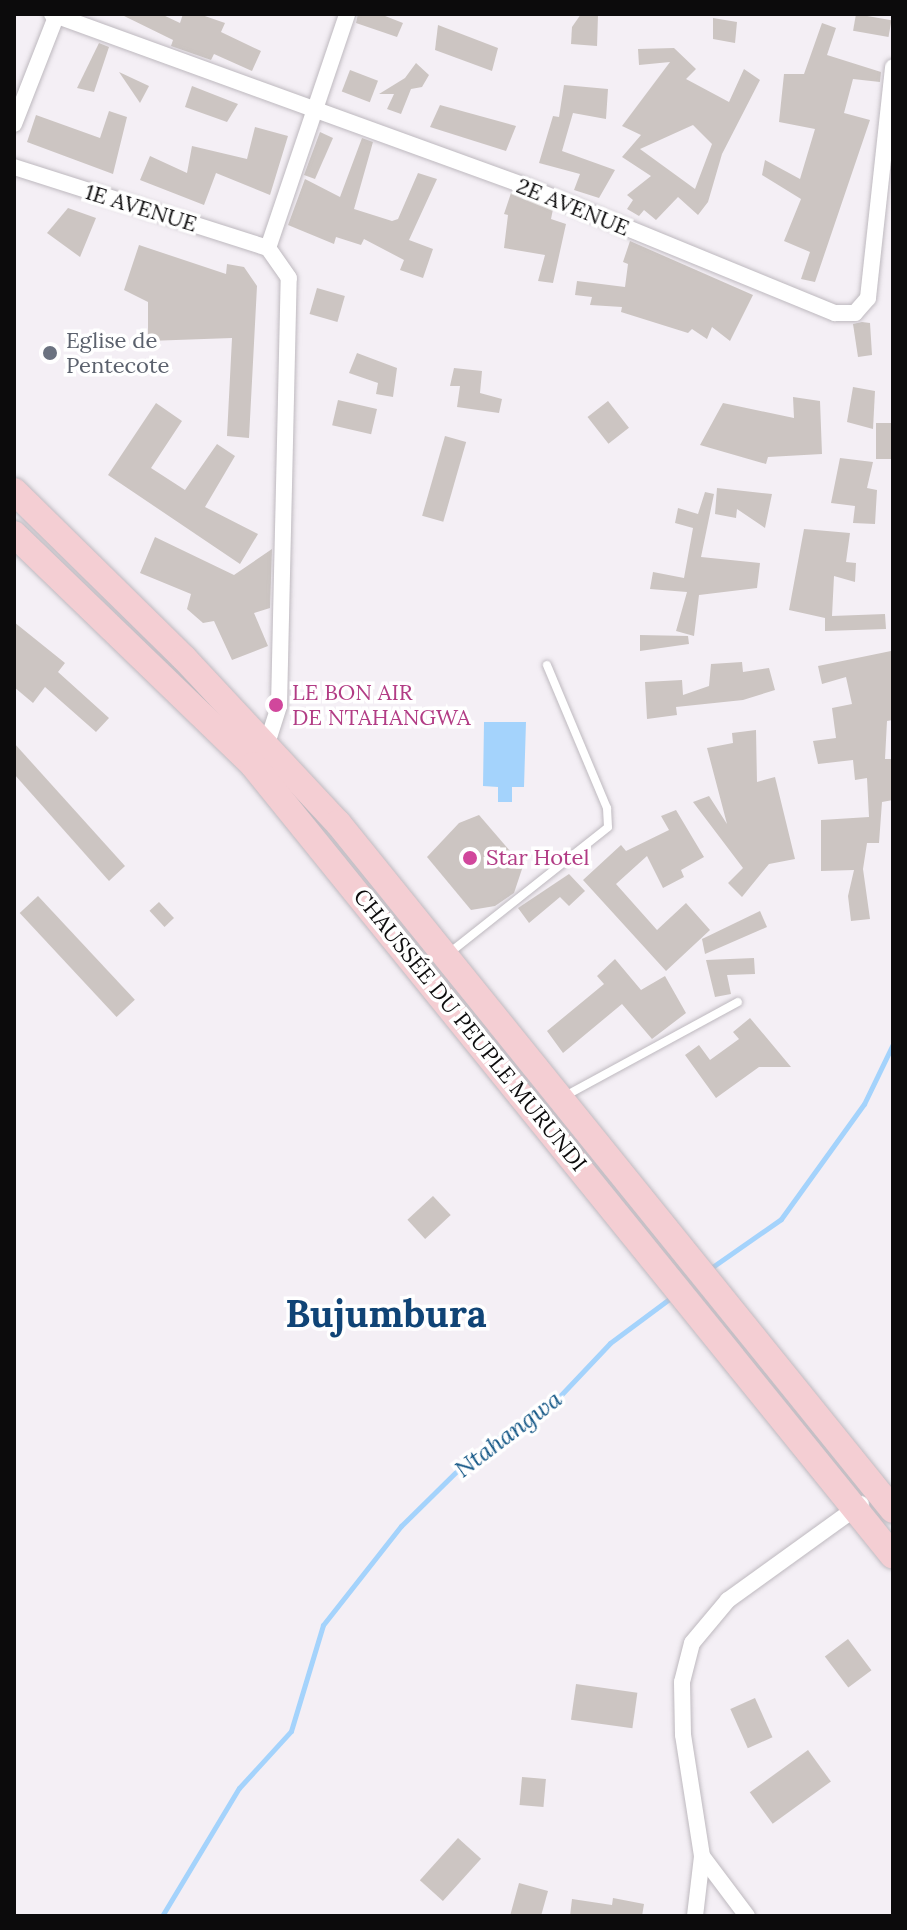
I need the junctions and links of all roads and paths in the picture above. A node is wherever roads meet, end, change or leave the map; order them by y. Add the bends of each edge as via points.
1 (347, 14) edge
2 (55, 15) edge
3 (893, 67) edge
4 (313, 108) junction
5 (14, 124) edge
6 (14, 167) edge
7 (268, 248) junction
8 (14, 491) edge
9 (14, 534) edge
10 (547, 665) dead end
11 (262, 755) junction
12 (445, 956) junction
13 (738, 1002) dead end
14 (559, 1099) junction
15 (652, 1237) junction
16 (725, 1326) junction
17 (876, 1489) junction
18 (856, 1509) junction
19 (893, 1510) edge
20 (893, 1556) edge
21 (702, 1856) junction
22 (695, 1916) edge
23 (747, 1916) edge

1 - 4 street
2 - 4 street, 2E AVENUE
2 - 5 street
3 - 4 street, 2E AVENUE via 868,298 855,313 835,313 525,186
4 - 7 street
6 - 7 street, 1E AVENUE
7 - 11 street via 289,278 279,706
8 - 11 highway, CHAUSSÉE DU PEUPLE MURUNDI
9 - 11 highway, CHAUSSÉE DU PEUPLE MURUNDI
10 - 12 lane via 607,808 608,827
11 - 12 highway, CHAUSSÉE DU PEUPLE MURUNDI
11 - 15 highway, CHAUSSÉE DU PEUPLE MURUNDI
12 - 14 highway, CHAUSSÉE DU PEUPLE MURUNDI
13 - 14 lane
14 - 15 highway, CHAUSSÉE DU PEUPLE MURUNDI
15 - 16 highway, CHAUSSÉE DU PEUPLE MURUNDI
16 - 17 highway, CHAUSSÉE DU PEUPLE MURUNDI
16 - 18 highway, CHAUSSÉE DU PEUPLE MURUNDI
17 - 18 street
17 - 19 highway, CHAUSSÉE DU PEUPLE MURUNDI
18 - 20 highway, CHAUSSÉE DU PEUPLE MURUNDI
18 - 21 street via 728,1600 692,1643 682,1682 683,1735
21 - 22 street
21 - 23 street

